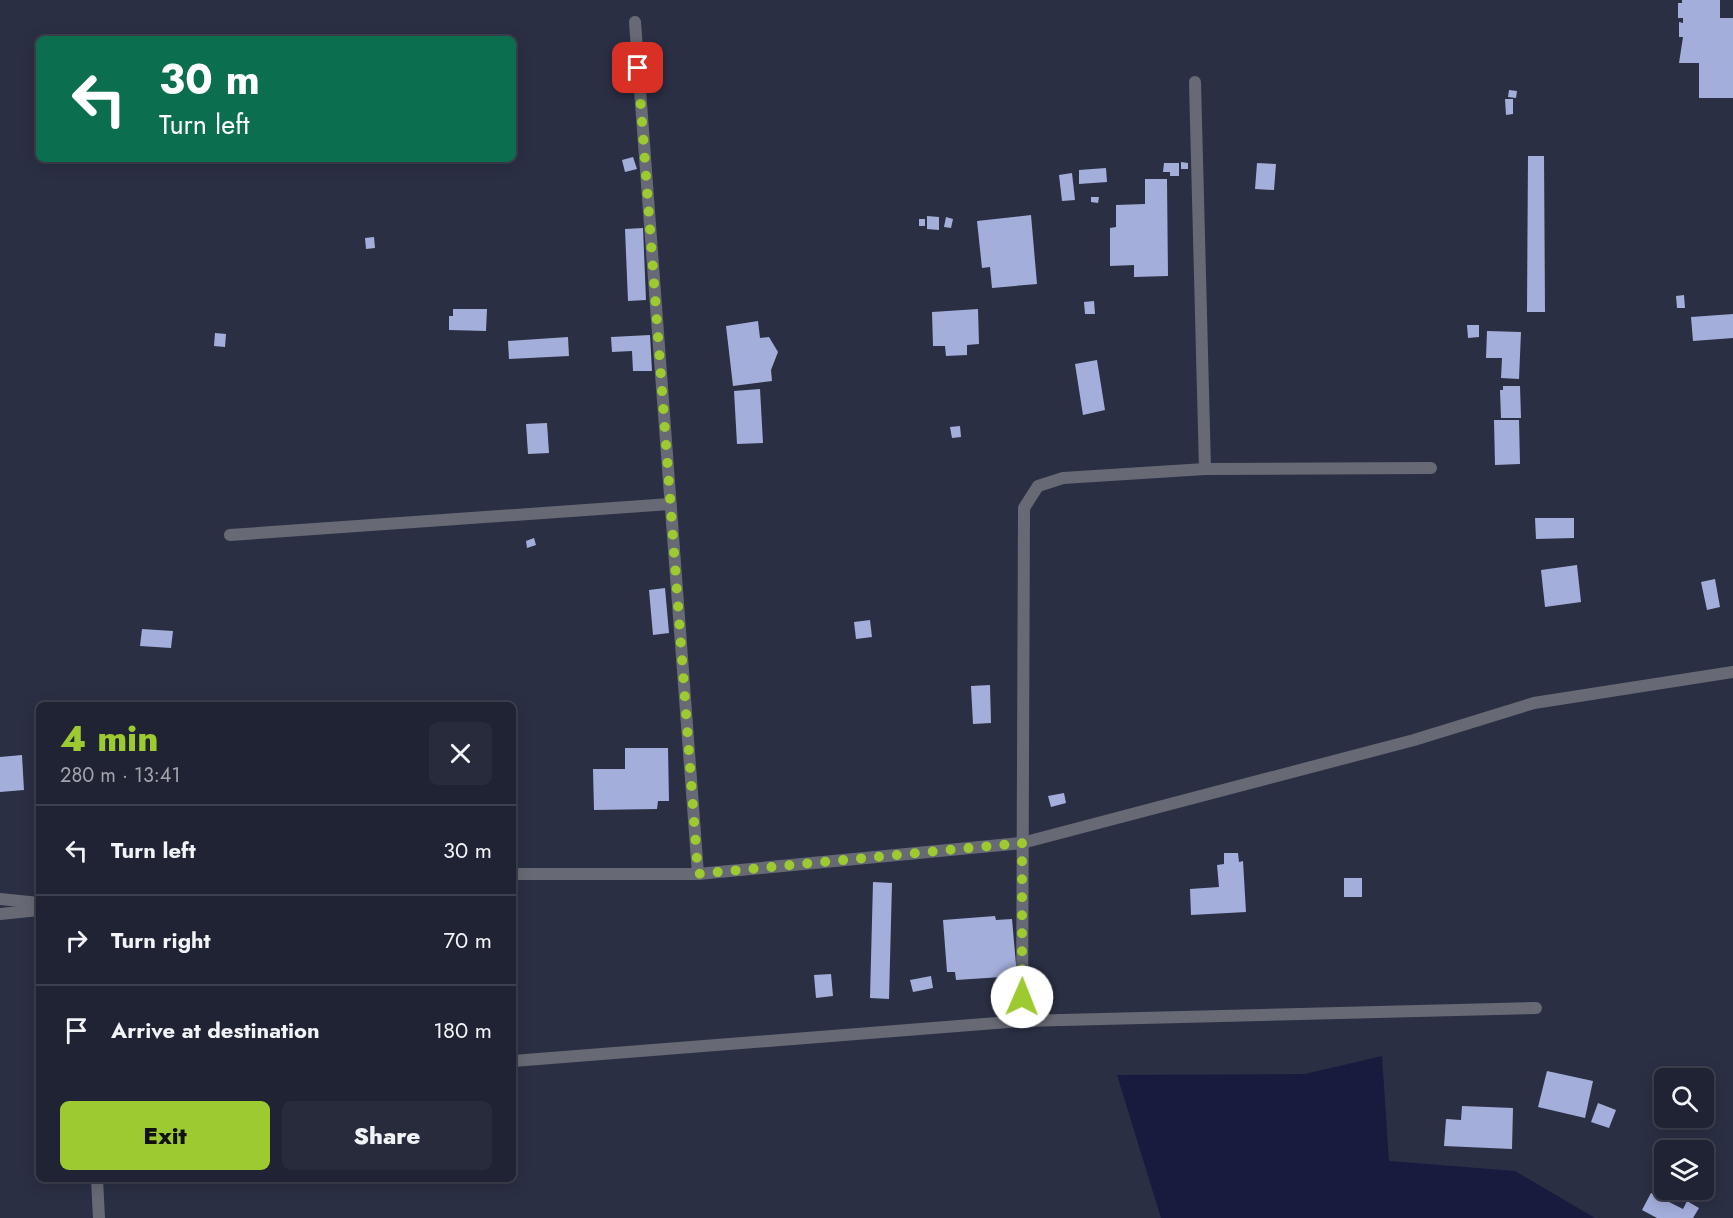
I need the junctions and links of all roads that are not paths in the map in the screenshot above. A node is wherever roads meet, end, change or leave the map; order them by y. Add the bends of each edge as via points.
1 (635, 22) dead end
2 (1195, 82) dead end
3 (1431, 468) dead end
4 (1205, 469) junction
5 (670, 504) junction
6 (230, 535) dead end
7 (1733, 672) edge
8 (1022, 843) junction
9 (516, 874) edge
10 (698, 874) junction
11 (0, 899) edge
12 (36, 903) edge
13 (36, 910) edge
14 (0, 914) edge
15 (1536, 1008) dead end
16 (1022, 1021) junction
17 (516, 1061) edge
18 (97, 1182) edge
19 (99, 1218) edge

1 - 5 street
2 - 4 street
3 - 4 street
4 - 8 street via 1063,478 1038,486 1024,508
5 - 6 street
5 - 10 street
7 - 8 street via 1534,703 1414,740
8 - 10 street
8 - 16 street
9 - 10 street
11 - 12 street
13 - 14 street
15 - 16 street
16 - 17 street
18 - 19 street

